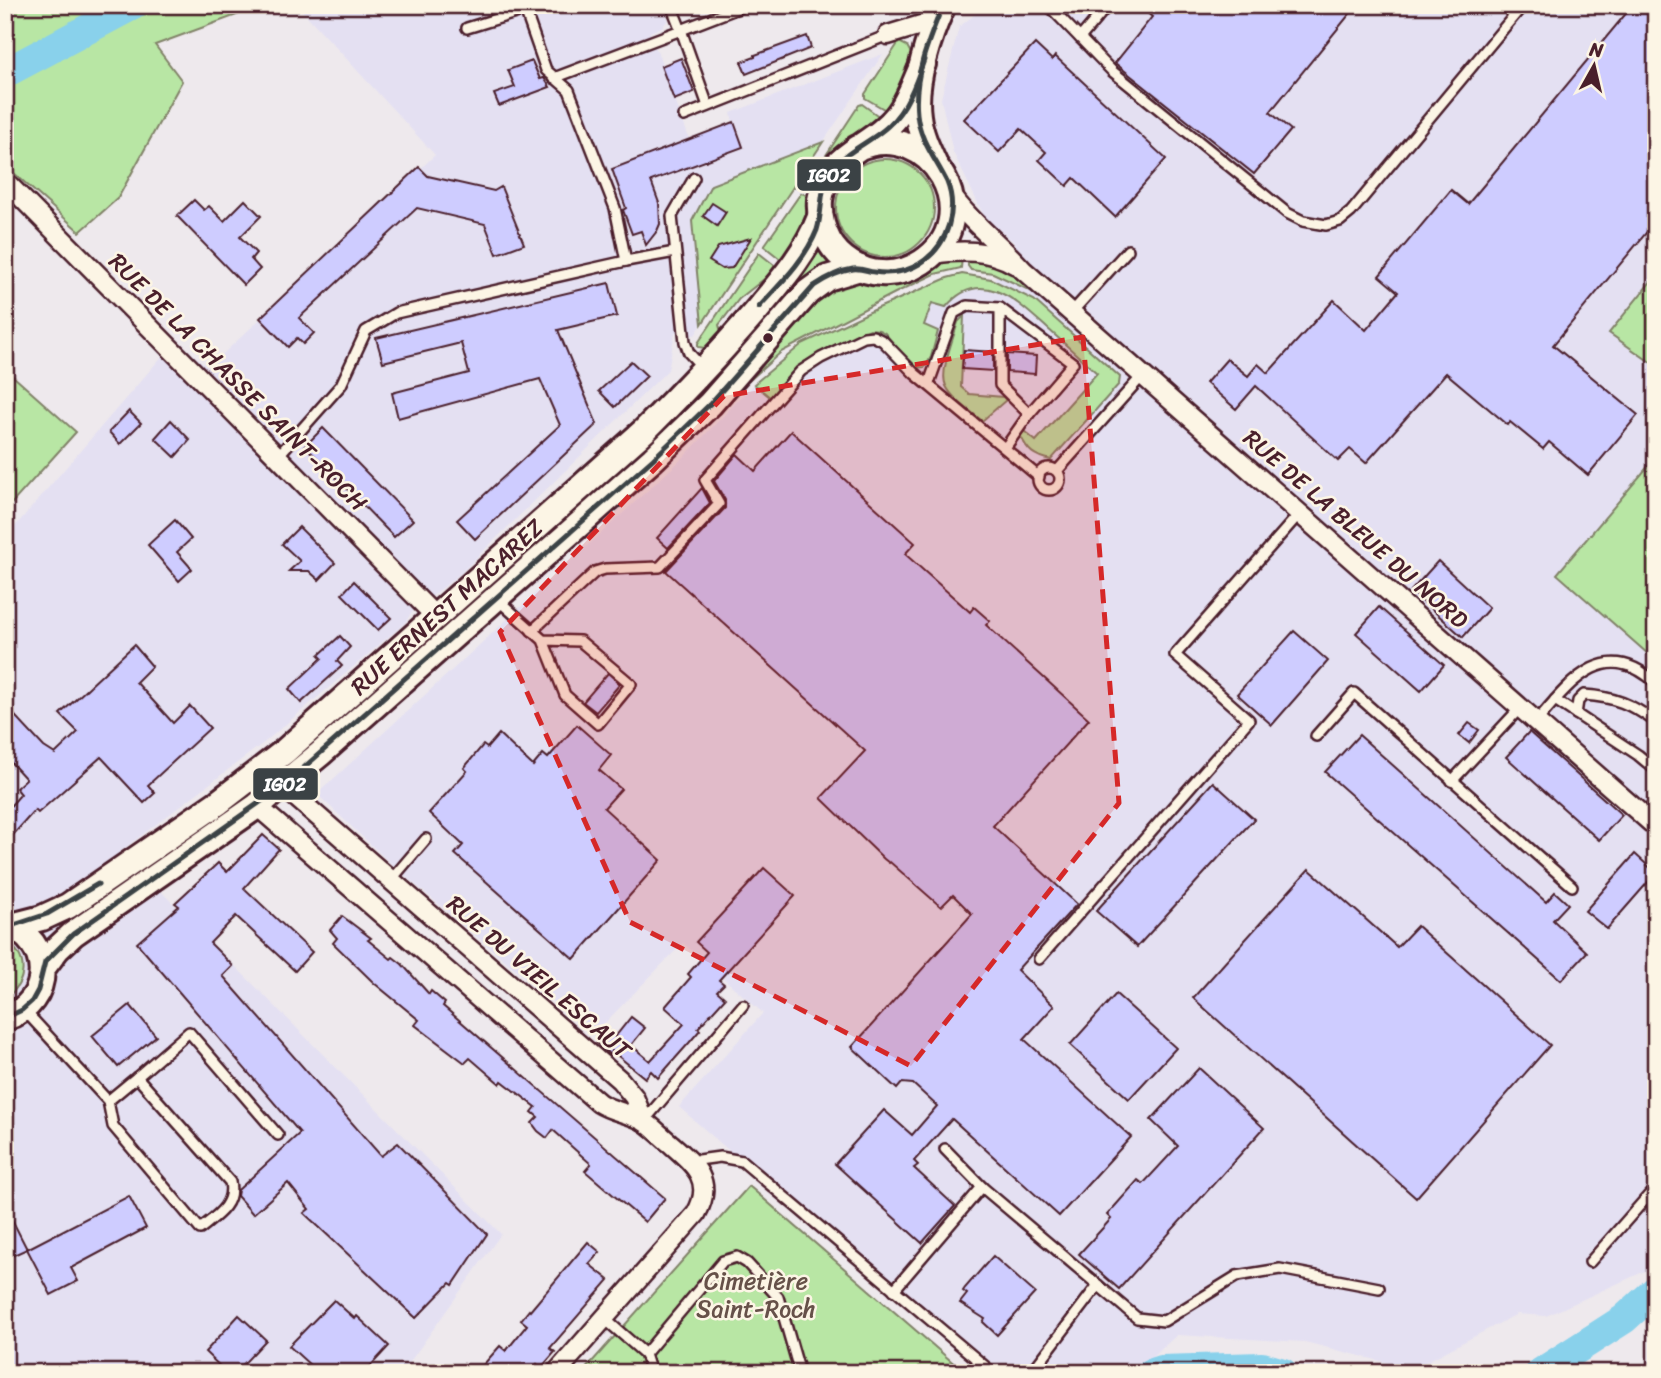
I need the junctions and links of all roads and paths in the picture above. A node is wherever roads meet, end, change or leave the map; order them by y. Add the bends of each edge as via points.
1 (537, 5) edge
2 (671, 5) edge
3 (746, 5) edge
4 (1048, 5) edge
5 (1108, 5) edge
6 (1523, 5) edge
7 (525, 10) junction
8 (940, 12) edge
9 (467, 28) dead end
10 (681, 30) junction
11 (888, 35) joint
12 (1080, 38) junction
13 (923, 64) junction
14 (554, 78) junction
15 (708, 106) junction
16 (684, 116) dead end
17 (857, 148) junction
18 (934, 163) junction
19 (694, 178) dead end
20 (5, 181) edge
21 (949, 192) junction
22 (820, 217) junction
23 (1128, 250) dead end
24 (676, 252) junction
25 (932, 254) junction
26 (626, 261) junction
27 (860, 268) junction
28 (1023, 270) junction
29 (1000, 308) junction
30 (1072, 312) junction
31 (704, 369) junction
32 (1143, 375) junction
33 (929, 383) junction
34 (1029, 414) junction
35 (1005, 448) junction
36 (278, 456) junction
37 (1057, 471) junction
38 (1039, 478) junction
39 (1300, 513) junction
40 (496, 599) junction
41 (436, 617) junction
42 (532, 631) junction
43 (543, 640) junction
44 (1656, 683) edge
45 (1555, 700) junction
46 (1521, 707) junction
47 (1576, 714) junction
48 (1537, 721) junction
49 (1656, 722) edge
50 (1316, 736) dead end
51 (1656, 771) edge
52 (1452, 780) junction
53 (283, 786) junction
54 (257, 806) junction
55 (1656, 827) edge
56 (426, 839) dead end
57 (391, 880) junction
58 (1572, 886) dead end
59 (370, 904) junction
60 (8, 925) edge
61 (1039, 959) dead end
62 (42, 968) junction
63 (743, 1005) dead end
64 (14, 1014) edge
65 (136, 1077) junction
66 (108, 1101) junction
67 (644, 1121) junction
68 (278, 1135) dead end
69 (945, 1149) dead end
70 (691, 1161) junction
71 (982, 1186) junction
72 (1656, 1187) edge
73 (1590, 1262) dead end
74 (1098, 1285) junction
75 (1379, 1288) dead end
76 (894, 1290) junction
77 (605, 1319) junction
78 (645, 1354) junction
79 (556, 1373) edge
80 (651, 1373) edge
81 (800, 1373) edge
82 (993, 1373) edge
83 (1031, 1373) edge

1 - 7 lane
2 - 10 lane
3 - 10 lane
4 - 12 lane
5 - 12 lane
6 - 12 lane via 1351,212 1326,225 1303,221 1273,203 1112,71
7 - 9 lane
7 - 14 lane via 546,70
8 - 11 street
8 - 13 main road, RUE ERNEST MACAREZ
10 - 14 lane
10 - 15 lane
11 - 15 lane
13 - 17 main road, RUE ERNEST MACAREZ via 895,118
13 - 18 main road, RUE ERNEST MACAREZ via 917,113
14 - 26 lane via 569,90 615,208
15 - 16 lane
17 - 18 main road via 875,142 898,143
17 - 22 main road, RUE ERNEST MACAREZ via 838,161 825,181
18 - 21 main road, RUE ERNEST MACAREZ
19 - 24 lane via 672,216
20 - 36 street, RUE DE LA CHASSE SAINT-ROCH
21 - 25 main road, RUE ERNEST MACAREZ via 948,229
21 - 28 street, RUE DE LA BLEUE DU NORD
22 - 27 main road via 832,246
22 - 31 main road, RUE ERNEST MACAREZ via 795,265
23 - 30 lane
24 - 26 lane
24 - 31 lane via 685,342
25 - 27 main road, RUE ERNEST MACAREZ via 897,272
25 - 28 street, RUE DE LA BLEUE DU NORD via 983,252
26 - 36 lane via 396,313 366,331 341,385
27 - 40 main road, RUE ERNEST MACAREZ via 827,278 808,292 687,426
28 - 30 street, RUE DE LA BLEUE DU NORD
29 - 33 lane via 968,306 954,313
29 - 34 lane via 1000,385
29 - 34 lane via 1073,363
30 - 32 street, RUE DE LA BLEUE DU NORD
31 - 41 main road, RUE ERNEST MACAREZ via 625,449
32 - 37 lane
32 - 39 street, RUE DE LA BLEUE DU NORD
33 - 35 lane
33 - 42 lane via 873,337 813,362 705,480 719,504 660,567 595,572
34 - 35 lane
35 - 38 lane
36 - 41 street, RUE DE LA CHASSE SAINT-ROCH
37 - 38 lane via 1046,469
37 - 38 lane via 1060,478 1055,488 1047,490
39 - 46 street, RUE DE LA BLEUE DU NORD
39 - 61 lane via 1175,655 1249,720
40 - 42 lane
40 - 53 main road, RUE ERNEST MACAREZ
41 - 60 main road, RUE ERNEST MACAREZ via 235,790 68,906 42,918
42 - 43 lane
43 - 43 lane via 580,641 631,684 598,724 565,695
44 - 45 lane via 1626,663 1608,663 1588,669
45 - 47 lane
45 - 48 lane
46 - 48 street, RUE DE LA BLEUE DU NORD
46 - 52 lane
47 - 49 lane via 1584,695 1604,696 1633,705
47 - 51 lane
48 - 55 street, RUE DE LA BLEUE DU NORD
50 - 52 lane via 1354,694
52 - 58 lane
53 - 54 main road, RUE ERNEST MACAREZ
53 - 57 street, RUE DU VIEIL ESCAUT
54 - 59 street, RUE DU VIEIL ESCAUT
54 - 62 main road, RUE ERNEST MACAREZ via 84,925
56 - 57 lane
57 - 59 street
57 - 67 street, RUE DU VIEIL ESCAUT via 620,1080
59 - 67 street, RUE DU VIEIL ESCAUT via 599,1103
60 - 62 main road, RUE ERNEST MACAREZ via 33,943
62 - 64 main road, RUE ERNEST MACAREZ via 37,994
63 - 67 lane
64 - 66 lane
65 - 66 lane
65 - 66 lane via 230,1182 228,1203 200,1229 113,1126
65 - 68 lane via 189,1032
67 - 70 street, RUE DU VIEIL ESCAUT
69 - 71 lane
70 - 76 lane via 720,1157 742,1161
70 - 77 street, RUE DU VIEIL ESCAUT via 703,1184 696,1214
71 - 74 lane
71 - 76 lane
72 - 73 lane
74 - 75 lane via 1137,1318 1164,1321 1237,1276 1280,1269
74 - 83 lane
76 - 82 lane
77 - 78 lane
77 - 79 street, RUE DU VIEIL ESCAUT
78 - 80 lane
78 - 81 lane via 723,1261 737,1257 778,1297

